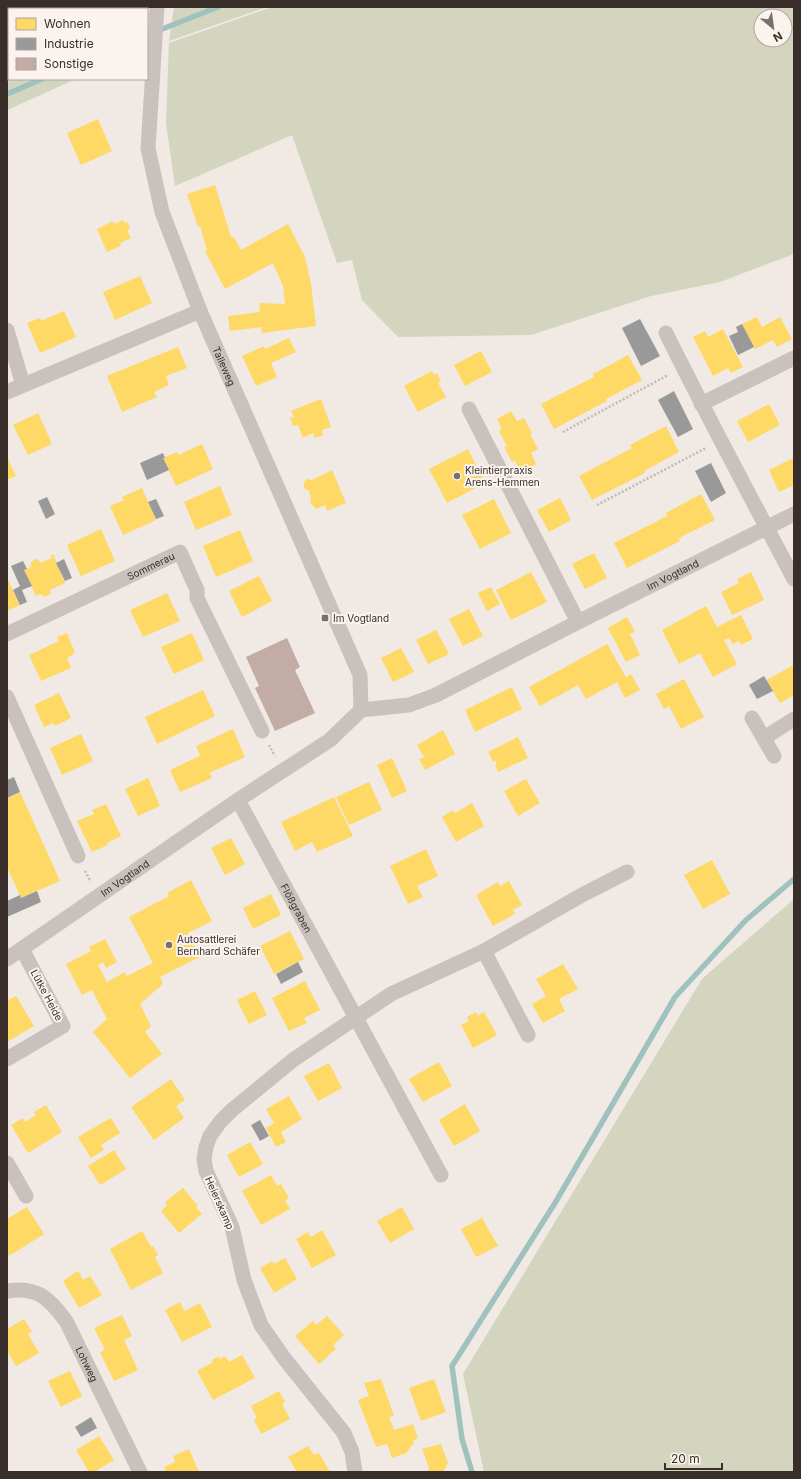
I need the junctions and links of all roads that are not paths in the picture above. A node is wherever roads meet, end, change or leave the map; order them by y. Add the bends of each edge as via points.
1 (157, 8) edge
2 (200, 311) junction
3 (7, 330) edge
4 (666, 333) dead end
5 (794, 358) edge
6 (24, 385) junction
7 (7, 392) edge
8 (701, 404) junction
9 (469, 409) dead end
10 (794, 514) edge
11 (766, 527) junction
12 (794, 580) edge
13 (578, 622) junction
14 (7, 634) edge
15 (7, 697) edge
16 (361, 710) junction
17 (752, 718) dead end
18 (794, 719) edge
19 (262, 732) road end
20 (764, 738) junction
21 (774, 756) dead end
22 (238, 800) junction
23 (78, 856) road end
24 (628, 872) dead end
25 (22, 949) junction
26 (484, 951) junction
27 (7, 960) edge
28 (355, 1017) junction
29 (528, 1035) dead end
30 (7, 1059) edge
31 (7, 1164) edge
32 (441, 1175) dead end
33 (26, 1196) dead end
34 (7, 1291) edge
35 (140, 1472) edge
36 (355, 1472) edge

1 - 2 street, Talleweg via 148,148 162,212
2 - 6 street
2 - 16 street, Talleweg via 360,675
3 - 6 street
4 - 8 street
5 - 8 street
6 - 7 street
8 - 11 street
9 - 13 street
10 - 11 street, Im Vogtland
11 - 12 street
11 - 13 street, Im Vogtland
13 - 16 street, Im Vogtland via 436,695 409,705
14 - 19 street, Sommerau via 180,552 197,590 197,598
15 - 23 street
16 - 22 street, Im Vogtland via 330,740
17 - 20 street
18 - 20 street
20 - 21 street
22 - 25 street, Im Vogtland
22 - 28 street, Flößgraben
24 - 26 street
25 - 27 street, Im Vogtland
25 - 30 street, Lütke Heide via 63,1026
26 - 28 street via 391,994
26 - 29 street
28 - 32 street, Flößgraben
28 - 36 street, Heierskamp via 293,1060 232,1110 210,1136 204,1159 210,1182 232,1227 244,1280 261,1325 344,1433 352,1452
31 - 33 street
34 - 35 street, Lohweg via 19,1289 36,1292 53,1303 66,1321

